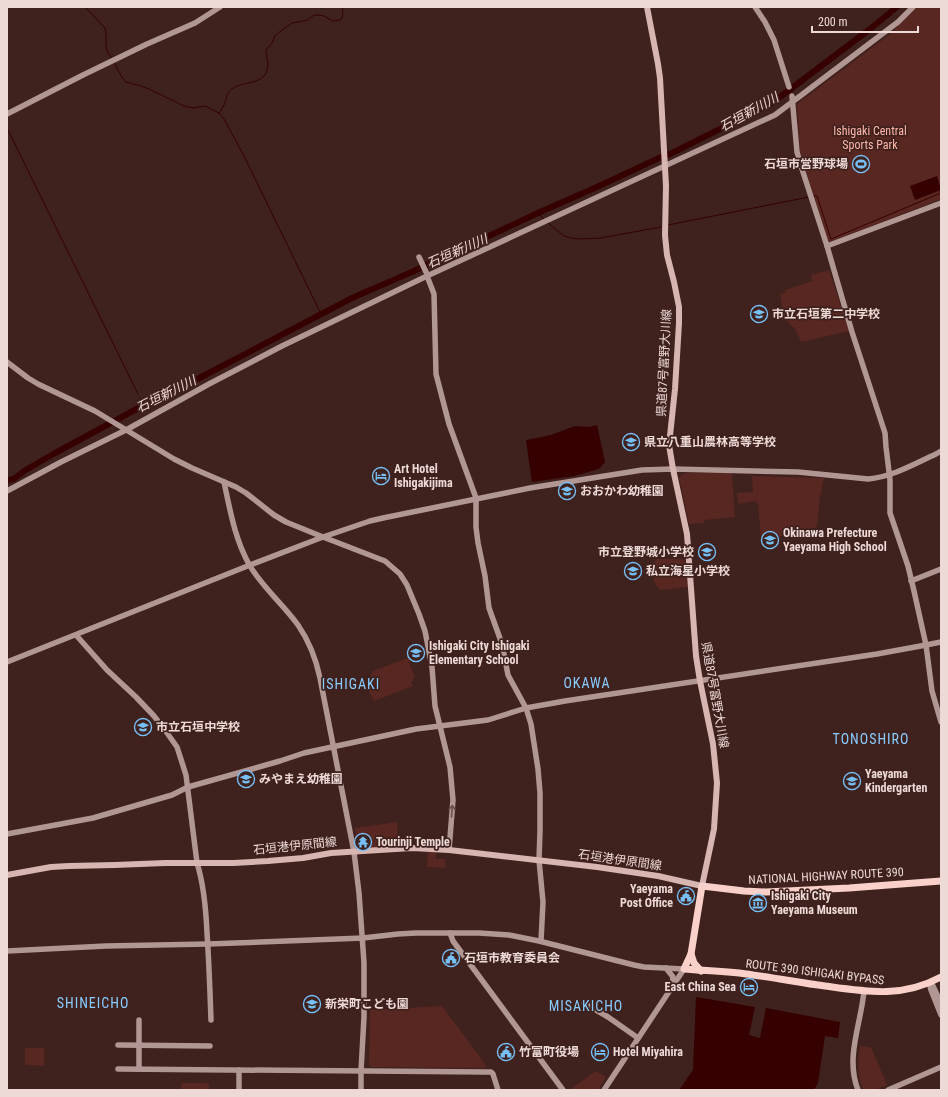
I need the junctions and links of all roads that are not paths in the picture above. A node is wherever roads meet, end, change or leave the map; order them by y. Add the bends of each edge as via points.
1 (220, 7) edge
2 (647, 7) edge
3 (755, 7) edge
4 (913, 7) edge
5 (789, 87) dead end
6 (792, 99) junction
7 (7, 114) edge
8 (665, 163) junction
9 (941, 203) edge
10 (827, 246) junction
11 (419, 257) dead end
12 (426, 274) junction
13 (7, 362) edge
14 (124, 429) junction
15 (941, 451) edge
16 (673, 469) junction
17 (889, 475) junction
18 (224, 482) junction
19 (7, 491) edge
20 (476, 498) junction
21 (323, 537) junction
22 (250, 565) junction
23 (941, 569) edge
24 (912, 581) junction
25 (76, 635) junction
26 (941, 642) edge
27 (926, 645) junction
28 (7, 662) edge
29 (700, 681) junction
30 (526, 708) junction
31 (941, 722) edge
32 (440, 726) junction
33 (334, 746) junction
34 (188, 787) junction
35 (7, 834) edge
36 (449, 850) junction
37 (354, 852) junction
38 (539, 860) junction
39 (197, 863) junction
40 (7, 875) edge
41 (941, 881) edge
42 (702, 886) junction
43 (450, 933) junction
44 (363, 938) junction
45 (541, 941) junction
46 (208, 944) junction
47 (7, 951) edge
48 (691, 954) junction
49 (666, 968) junction
50 (684, 969) junction
51 (701, 970) junction
52 (941, 977) edge
53 (931, 982) junction
54 (672, 987) junction
55 (864, 991) junction
56 (941, 996) edge
57 (584, 1003) dead end
58 (941, 1003) edge
59 (941, 1015) edge
60 (139, 1020) dead end
61 (210, 1020) dead end
62 (638, 1038) junction
63 (118, 1045) dead end
64 (139, 1045) junction
65 (210, 1046) dead end
66 (941, 1068) edge
67 (118, 1069) dead end
68 (139, 1069) junction
69 (239, 1070) junction
70 (361, 1071) junction
71 (239, 1090) edge
72 (361, 1090) edge
73 (498, 1090) edge
74 (563, 1090) edge
75 (604, 1090) edge
76 (858, 1090) edge
77 (888, 1090) edge

1 - 7 street via 195,23 89,72
2 - 8 main road, 県道87号富野大川線 via 660,78
3 - 5 street via 774,40
4 - 6 street via 898,22
6 - 8 street via 775,115
6 - 10 street via 797,152
8 - 12 street
8 - 16 main road, 県道87号富野大川線 via 665,241 678,301 679,323 669,444
9 - 10 street
10 - 17 street via 885,433
11 - 12 street
12 - 14 street
12 - 20 street via 434,294 436,374 449,424
13 - 14 street via 44,388 90,408
14 - 18 street via 174,459
14 - 19 street
15 - 17 street
16 - 17 street via 798,472 868,479
16 - 20 street via 642,470
16 - 29 main road, 県道87号富野大川線 via 687,534 694,639
17 - 24 street via 890,513
18 - 21 street via 246,492 286,522
18 - 22 street via 236,532
20 - 21 street via 370,522
20 - 30 street via 477,532 489,608 505,655 508,675
21 - 22 street
21 - 32 street via 385,561 396,569 403,579 425,631
22 - 25 street
22 - 33 street via 297,624 310,647 320,678
23 - 24 street
24 - 27 street
25 - 28 street
25 - 34 street via 149,711 175,743 184,766
26 - 27 street
27 - 29 street
27 - 31 street via 932,691
29 - 30 street
29 - 42 main road, 県道87号富野大川線 via 713,744 717,783 714,829
30 - 32 street via 488,720
30 - 38 street via 538,769
32 - 33 street
36 -> 32 street via 454,800 450,764
33 - 34 street
33 - 37 street
34 - 35 street via 172,795 93,818
34 - 39 street
36 - 37 main road, 石垣港伊原間線 via 412,848
36 - 38 main road, 石垣港伊原間線
37 - 39 main road, 石垣港伊原間線 via 268,861
37 - 44 street
38 - 42 main road, 石垣港伊原間線 via 674,879
38 - 45 street via 543,902
39 - 40 main road, 石垣港伊原間線 via 57,867
39 - 46 street via 203,890
41 - 42 highway, NATIONAL HIGHWAY ROUTE 390 via 766,892
42 - 48 highway
43 - 44 street
43 - 45 street via 509,935
43 - 74 street via 457,947
44 - 46 street
44 - 70 street via 364,1007
45 - 49 street via 634,965
46 - 47 street
46 - 61 street
48 - 50 highway
48 - 51 highway via 694,963
49 - 50 street
49 - 54 street via 673,977
50 - 51 highway, ROUTE 390 ISHIGAKI BYPASS
50 - 54 street
51 - 55 highway, ROUTE 390 ISHIGAKI BYPASS via 742,973
52 - 53 highway, ROUTE 390 ISHIGAKI BYPASS
53 - 55 highway, ROUTE 390 ISHIGAKI BYPASS via 892,992
53 - 56 street via 936,985
53 - 58 street
53 - 59 street via 931,990
54 - 62 street
55 - 76 street via 852,1060
57 - 62 street
60 - 64 street
62 - 75 street
63 - 64 street
64 - 65 street
64 - 68 street
66 - 77 street
67 - 68 street
68 - 69 street
69 - 70 street
69 - 71 street
70 - 72 street
70 - 73 street via 491,1072

